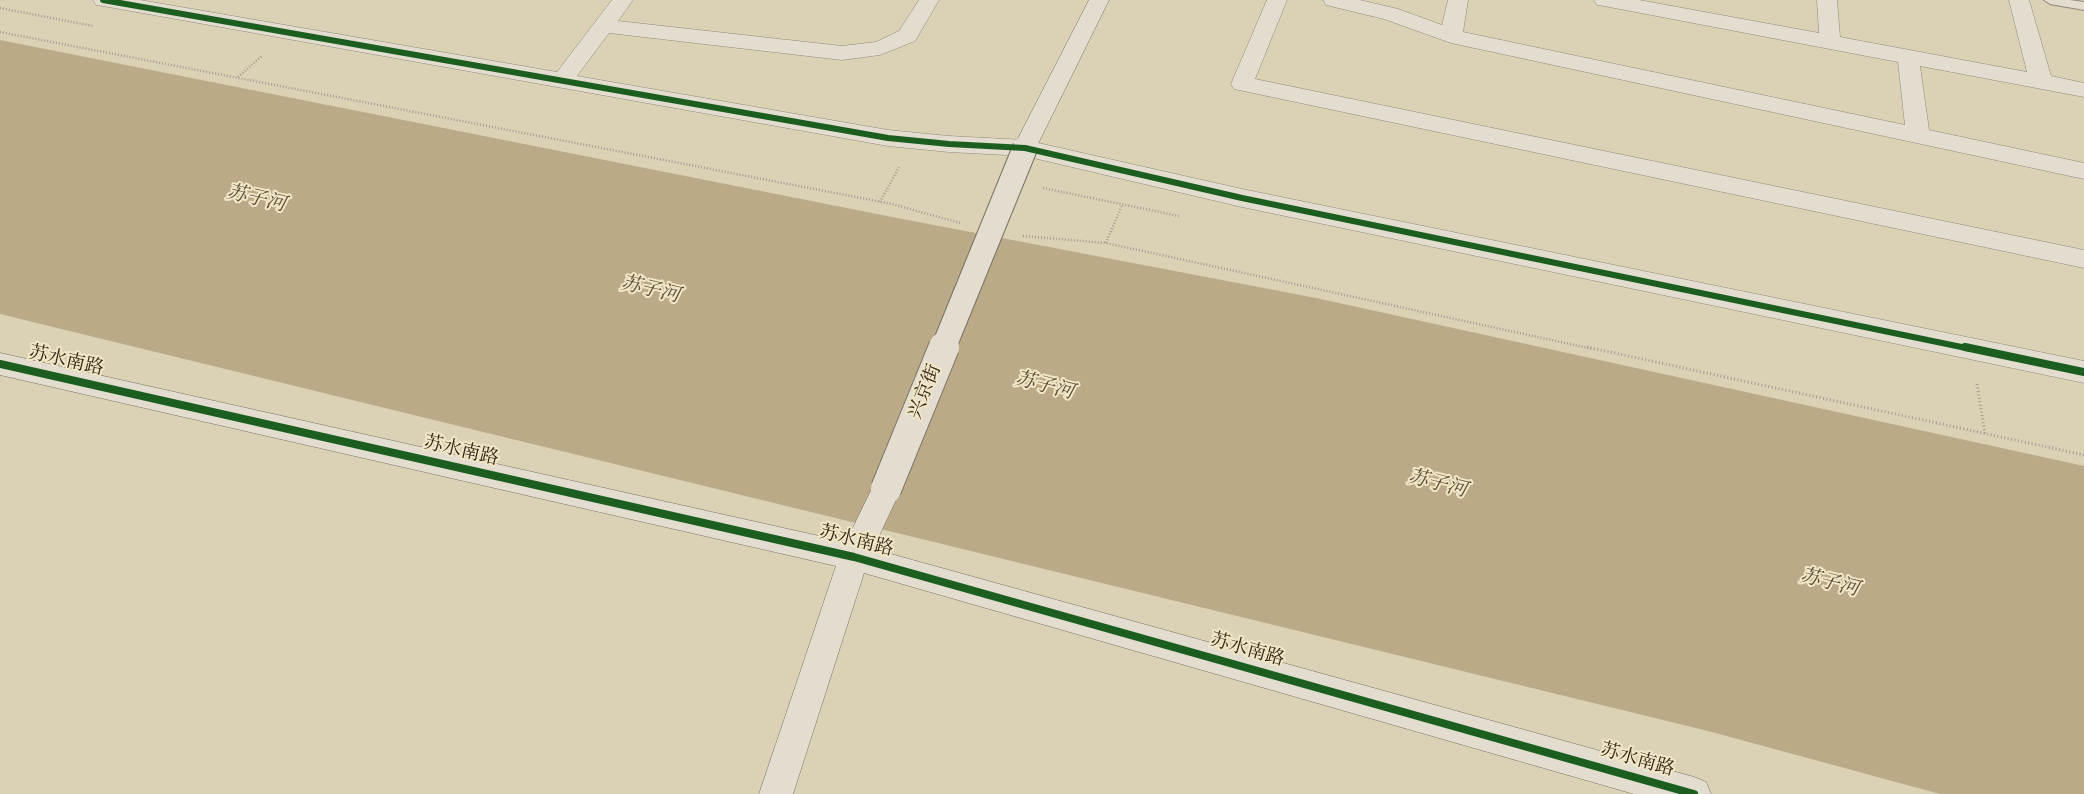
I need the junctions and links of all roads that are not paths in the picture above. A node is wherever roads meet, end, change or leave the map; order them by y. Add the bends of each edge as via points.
1 (104, 0) edge
2 (623, 0) edge
3 (929, 0) edge
4 (1099, 0) edge
5 (1277, 0) edge
6 (1333, 0) edge
7 (1458, 0) edge
8 (1604, 0) edge
9 (1827, 0) edge
10 (2019, 0) edge
11 (2050, 0) edge
12 (2084, 6) edge
13 (182, 7) edge
14 (1693, 8) edge
15 (603, 26) junction
16 (1450, 36) junction
17 (1830, 42) junction
18 (1908, 57) junction
19 (562, 81) junction
20 (2041, 82) junction
21 (2084, 90) edge
22 (1918, 136) junction
23 (1025, 148) junction
24 (2084, 171) edge
25 (2084, 259) edge
26 (0, 364) edge
27 (2084, 372) edge
28 (854, 557) junction
29 (776, 794) edge
30 (1694, 794) edge

1 - 13 street
2 - 15 street
3 - 15 street via 907,36 880,48 842,53
4 - 23 street, 兴京街
5 - 25 street via 1242,84
6 - 16 street via 1391,14
7 - 16 street
8 - 14 street
9 - 17 street
10 - 20 street
11 - 12 lane
13 - 19 street
14 - 17 street
15 - 19 street
16 - 22 street
17 - 18 street
18 - 20 street
18 - 22 street
19 - 23 street via 888,138
20 - 21 street
22 - 24 street
23 - 27 street via 1242,198
23 - 28 street, 兴京街, bridge via 886,489
26 - 28 street, 苏水南路
28 - 29 street, 兴京街
28 - 30 street, 苏水南路

